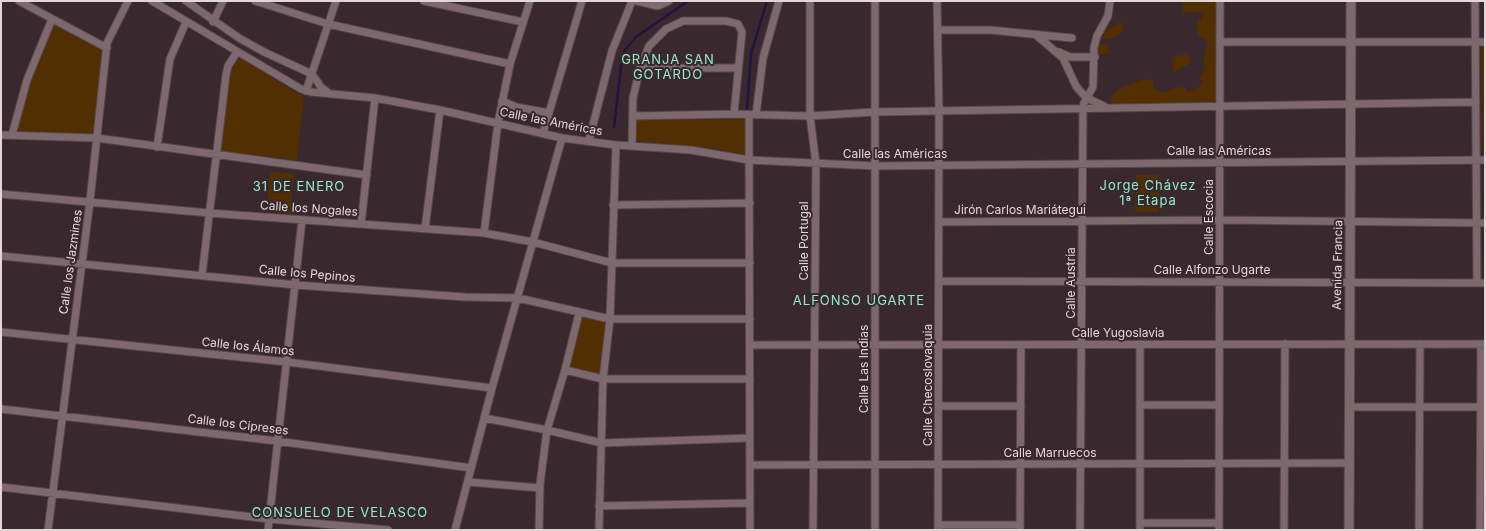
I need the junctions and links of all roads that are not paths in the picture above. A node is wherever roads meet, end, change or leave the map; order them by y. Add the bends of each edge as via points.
1 (18, 1) edge
2 (128, 1) edge
3 (152, 1) edge
4 (186, 1) edge
5 (223, 1) edge
6 (255, 1) edge
7 (336, 1) edge
8 (424, 1) edge
9 (530, 1) edge
10 (582, 1) edge
11 (632, 1) edge
12 (637, 1) edge
13 (669, 1) edge
14 (780, 1) edge
15 (810, 1) edge
16 (875, 1) edge
17 (937, 1) edge
18 (1110, 1) edge
19 (1220, 1) edge
20 (1351, 1) edge
21 (1475, 1) edge
22 (52, 19) junction
23 (186, 22) junction
24 (213, 22) junction
25 (523, 22) junction
26 (328, 24) junction
27 (938, 30) junction
28 (1036, 35) junction
29 (1072, 38) dead end
30 (1351, 41) junction
31 (1220, 42) junction
32 (1475, 42) junction
33 (1485, 42) edge
34 (107, 48) junction
35 (237, 52) junction
36 (1057, 52) junction
37 (1095, 57) junction
38 (510, 64) junction
39 (640, 68) junction
40 (738, 68) junction
41 (312, 74) junction
42 (308, 92) junction
43 (330, 94) junction
44 (376, 98) junction
45 (1087, 98) junction
46 (502, 101) junction
47 (1476, 102) junction
48 (1351, 103) junction
49 (1221, 105) junction
50 (1106, 107) junction
51 (1084, 108) junction
52 (440, 110) junction
53 (940, 110) junction
54 (874, 112) junction
55 (549, 113) junction
56 (734, 114) junction
57 (753, 115) junction
58 (633, 116) junction
59 (810, 116) junction
60 (498, 123) junction
61 (543, 133) junction
62 (1, 135) edge
63 (12, 135) junction
64 (97, 138) junction
65 (562, 138) junction
66 (589, 140) junction
67 (616, 145) junction
68 (632, 145) junction
69 (156, 147) junction
70 (216, 154) junction
71 (749, 160) junction
72 (1476, 160) junction
73 (1485, 160) edge
74 (1220, 162) junction
75 (1349, 162) junction
76 (816, 164) junction
77 (1082, 164) junction
78 (939, 165) junction
79 (876, 166) junction
80 (367, 175) junction
81 (1, 194) edge
82 (90, 201) junction
83 (750, 203) junction
84 (614, 205) junction
85 (208, 213) junction
86 (302, 220) junction
87 (1220, 220) junction
88 (1083, 221) junction
89 (939, 222) junction
90 (1351, 222) junction
91 (1485, 223) edge
92 (361, 224) junction
93 (1476, 224) junction
94 (425, 229) junction
95 (484, 233) junction
96 (533, 242) junction
97 (1, 256) edge
98 (81, 263) junction
99 (612, 263) junction
100 (750, 263) junction
101 (202, 275) junction
102 (939, 281) junction
103 (1082, 281) junction
104 (1219, 281) junction
105 (1350, 281) junction
106 (1477, 283) junction
107 (1485, 283) edge
108 (296, 285) junction
109 (518, 298) junction
110 (579, 313) junction
111 (610, 319) junction
112 (750, 319) junction
113 (1, 332) edge
114 (72, 339) junction
115 (1082, 344) junction
116 (1140, 344) junction
117 (1219, 344) junction
118 (1285, 344) junction
119 (1349, 344) junction
120 (1420, 344) junction
121 (1483, 344) edge
122 (750, 345) junction
123 (814, 345) junction
124 (875, 345) junction
125 (939, 345) junction
126 (1021, 345) junction
127 (287, 362) junction
128 (565, 370) junction
129 (604, 379) junction
130 (750, 379) junction
131 (492, 388) junction
132 (1140, 404) junction
133 (1219, 405) junction
134 (939, 406) junction
135 (1021, 406) junction
136 (1349, 407) junction
137 (1420, 407) junction
138 (1483, 407) edge
139 (1, 409) edge
140 (62, 417) junction
141 (484, 418) junction
142 (547, 430) junction
143 (750, 438) junction
144 (278, 441) junction
145 (602, 443) junction
146 (1349, 463) junction
147 (875, 464) junction
148 (938, 464) junction
149 (1020, 464) junction
150 (1081, 464) junction
151 (1140, 464) junction
152 (1219, 464) junction
153 (1284, 464) junction
154 (750, 465) junction
155 (813, 465) junction
156 (471, 468) junction
157 (468, 482) junction
158 (1, 487) edge
159 (540, 488) junction
160 (53, 493) junction
161 (750, 503) junction
162 (599, 506) junction
163 (269, 519) junction
164 (1140, 526) edge
165 (1170, 526) edge
166 (938, 527) edge
167 (1219, 527) edge
168 (1020, 528) edge
169 (48, 530) edge
170 (268, 530) edge
171 (388, 530) edge
172 (455, 530) edge
173 (539, 530) edge
174 (599, 530) edge
175 (750, 530) edge
176 (813, 530) edge
177 (875, 530) edge
178 (1080, 530) edge
179 (1284, 530) edge
180 (1349, 530) edge
181 (1419, 530) edge
182 (1480, 530) edge

1 - 22 street
2 - 34 street, Calle los Jazmines via 107,43
3 - 23 street
4 - 24 street
5 - 24 street
6 - 26 street
7 - 26 street
8 - 25 street
9 - 25 street
10 - 55 street
11 - 66 street via 612,51
12 - 13 street via 658,6
14 - 57 street via 763,58
15 - 59 street, Calle Portugal
16 - 54 street, Calle Las Indias
17 - 27 street, Calle Checoslovaquia
18 - 37 street, Calle Austria via 1108,16 1094,46
19 - 31 street, Calle Escocia
20 - 30 street, Avenida Francia
21 - 32 street
22 - 34 street
22 - 63 street via 27,80
23 - 35 street
23 - 69 street via 170,59
24 - 41 street via 264,52
25 - 38 street
26 - 38 street
26 - 41 street
27 - 28 street via 990,30
27 - 53 street, Calle Checoslovaquia
28 - 29 street
28 - 36 street
30 - 31 street
30 - 32 street
30 - 48 street, Avenida Francia
31 - 49 street, Calle Escocia
32 - 33 street
32 - 47 street
34 - 64 street, Calle los Jazmines
35 - 42 street
35 - 70 street via 228,66 226,75
36 - 37 street via 1070,57
36 - 45 street via 1063,58 1076,86
37 - 45 street, Calle Austria via 1093,87
38 - 46 street
39 - 40 street
39 - 40 street via 649,46 666,29 682,21 726,21 738,24 742,32
39 - 58 street via 633,98
40 - 56 street
41 - 42 street
41 - 43 street via 321,87
42 - 43 street, Calle las Américas
43 - 44 street, Calle las Américas
44 - 52 street, Calle las Américas
44 - 80 street
45 - 50 street
45 - 51 street, Calle Austria
46 - 55 street via 516,107
46 - 60 street
47 - 48 street
47 - 72 street
48 - 49 street
48 - 75 street, Avenida Francia
49 - 50 street
49 - 74 street, Calle Escocia
50 - 51 street
51 - 53 street
51 - 77 street, Calle Austria
52 - 60 street, Calle las Américas
52 - 94 street
53 - 54 street
53 - 78 street, Calle Checoslovaquia
54 - 59 street
54 - 79 street, Calle Las Indias
55 - 61 street
56 - 57 street
56 - 58 street
57 - 59 street
57 - 71 street
58 - 68 street
59 - 76 street, Calle Portugal
60 - 61 street, Calle las Américas
60 - 95 street
61 - 65 street, Calle las Américas
62 - 63 street
63 - 64 street
64 - 69 street
64 - 82 street, Calle los Jazmines
65 - 66 street, Calle las Américas
65 - 96 street
66 - 67 street, Calle las Américas
67 - 68 street, Calle las Américas
67 - 84 street
68 - 71 street, Calle las Américas via 691,150
69 - 70 street
70 - 80 street
70 - 85 street
71 - 76 street, Calle las Américas
71 - 83 street
72 - 73 street, Calle las Américas
72 - 75 street, Calle las Américas
72 - 93 street
74 - 75 street, Calle las Américas
74 - 77 street, Calle las Américas
74 - 87 street, Calle Escocia
75 - 90 street, Avenida Francia
76 - 79 street, Calle las Américas
76 - 123 street, Calle Portugal
77 - 78 street, Calle las Américas
77 - 88 street, Calle Austria
78 - 79 street, Calle las Américas
78 - 89 street, Calle Checoslovaquia
79 - 124 street, Calle Las Indias
80 - 92 street
81 - 82 street, Calle los Nogales
82 - 85 street, Calle los Nogales
82 - 98 street, Calle los Jazmines
83 - 84 street
83 - 100 street
84 - 99 street
85 - 86 street, Calle los Nogales
85 - 101 street
86 - 92 street, Calle los Nogales
86 - 108 street
87 - 88 street, Jirón Carlos Mariátegui
87 - 90 street, Jirón Carlos Mariátegui
87 - 104 street, Calle Escocia
88 - 89 street, Jirón Carlos Mariátegui
88 - 103 street, Calle Austria
89 - 102 street, Calle Checoslovaquia
90 - 93 street, Jirón Carlos Mariátegui
90 - 105 street, Avenida Francia
91 - 93 street, Jirón Carlos Mariátegui
92 - 94 street, Calle los Nogales
93 - 106 street
94 - 95 street, Calle los Nogales
95 - 96 street, Calle los Nogales
96 - 99 street, Calle los Nogales
96 - 109 street
97 - 98 street, Calle los Pepinos
98 - 101 street, Calle los Pepinos
98 - 114 street, Calle los Jazmines
99 - 100 street, Calle los Nogales
99 - 111 street
100 - 112 street
101 - 108 street, Calle los Pepinos
102 - 103 street, Calle Alfonzo Ugarte
102 - 125 street, Calle Checoslovaquia
103 - 104 street, Calle Alfonzo Ugarte
103 - 115 street, Calle Austria
104 - 105 street, Calle Alfonzo Ugarte
104 - 117 street, Calle Escocia
105 - 106 street, Calle Alfonzo Ugarte
105 - 119 street, Avenida Francia
106 - 107 street, Calle Alfonzo Ugarte
108 - 109 street, Calle los Pepinos via 465,297
108 - 127 street
109 - 110 street, Calle los Pepinos
109 - 131 street
110 - 111 street, Calle los Pepinos
110 - 128 street
111 - 112 street, Calle los Pepinos
111 - 129 street
112 - 122 street
113 - 114 street, Calle los Álamos
114 - 127 street, Calle los Álamos
114 - 140 street, Calle los Jazmines
115 - 116 street, Calle Yugoslavia
115 - 126 street, Calle Yugoslavia
115 - 150 street, Calle Austria
116 - 117 street, Calle Yugoslavia
116 - 132 street
117 - 118 street, Calle Yugoslavia
117 - 133 street, Calle Escocia
118 - 119 street, Calle Yugoslavia
118 - 153 street
119 - 120 street, Calle Yugoslavia
119 - 136 street, Avenida Francia
120 - 121 street, Calle Yugoslavia
120 - 137 street
121 - 138 street
122 - 123 street, Calle Yugoslavia
122 - 130 street
123 - 124 street, Calle Yugoslavia
123 - 155 street, Calle Portugal
124 - 125 street, Calle Yugoslavia
124 - 147 street, Calle Las Indias
125 - 126 street, Calle Yugoslavia
125 - 134 street, Calle Checoslovaquia
126 - 135 street
127 - 131 street, Calle los Álamos
127 - 144 street
128 - 129 street
128 - 142 street
129 - 130 street
129 - 145 street
130 - 143 street
131 - 141 street
132 - 133 street
132 - 151 street
133 - 152 street, Calle Escocia
134 - 135 street
134 - 148 street, Calle Checoslovaquia
135 - 149 street
136 - 137 street
136 - 146 street, Avenida Francia
137 - 138 street
137 - 181 street
138 - 182 street
139 - 140 street, Calle los Cipreses
140 - 144 street, Calle los Cipreses
140 - 160 street, Calle los Jazmines
141 - 142 street
141 - 156 street
142 - 145 street
142 - 159 street
143 - 145 street
143 - 154 street
144 - 156 street, Calle los Cipreses
144 - 163 street
145 - 162 street
146 - 153 street, Calle Marruecos
146 - 180 street, Avenida Francia
147 - 148 street, Calle Marruecos
147 - 155 street, Calle Marruecos
147 - 177 street, Calle Las Indias
148 - 149 street, Calle Marruecos
148 - 166 street, Calle Checoslovaquia
149 - 150 street, Calle Marruecos
149 - 168 street
150 - 151 street, Calle Marruecos
150 - 178 street, Calle Austria
151 - 152 street, Calle Marruecos
151 - 164 street
152 - 153 street, Calle Marruecos
152 - 167 street, Calle Escocia
153 - 179 street
154 - 155 street, Calle Marruecos
154 - 161 street
155 - 176 street, Calle Portugal
156 - 157 street
157 - 159 street
157 - 172 street
158 - 160 street
159 - 173 street
160 - 163 street
160 - 169 street, Calle los Jazmines
161 - 162 street
161 - 175 street
162 - 174 street
163 - 170 street
163 - 171 street
164 - 165 street
165 - 167 street
166 - 168 street

